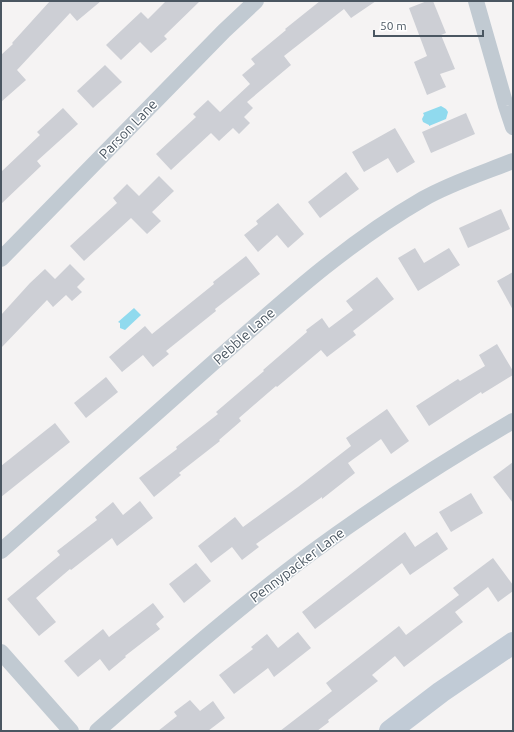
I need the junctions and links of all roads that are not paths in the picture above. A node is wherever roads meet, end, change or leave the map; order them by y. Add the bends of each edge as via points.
1 (256, 1) edge
2 (476, 1) edge
3 (513, 127) edge
4 (513, 161) edge
5 (1, 259) edge
6 (513, 421) edge
7 (1, 551) edge
8 (513, 643) edge
9 (1, 652) edge
10 (71, 731) edge
11 (96, 731) edge
12 (390, 731) edge

1 - 5 street, Parson Lane
2 - 3 street
4 - 7 street, Pebble Lane via 425,198 338,256 288,297
6 - 11 street, Pennypacker Lane via 413,482 310,553 207,636
8 - 12 street via 441,692
9 - 10 street

